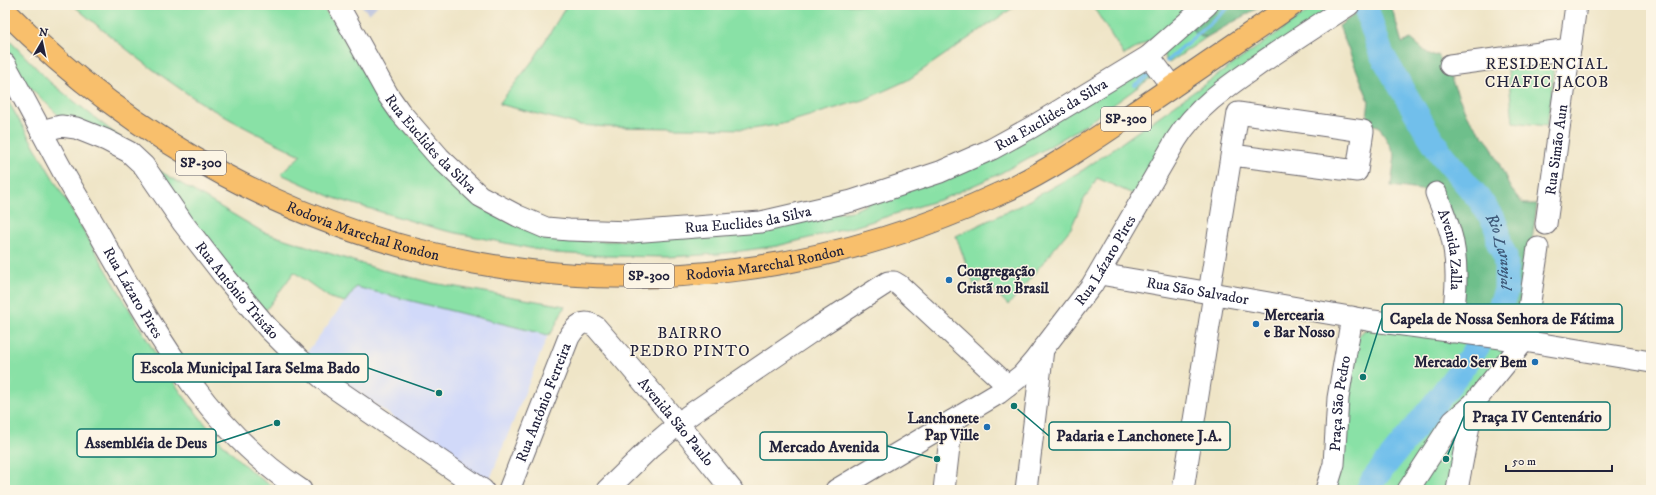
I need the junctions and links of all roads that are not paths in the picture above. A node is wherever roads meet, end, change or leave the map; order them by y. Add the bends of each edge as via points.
1 (338, 5) edge
2 (1207, 5) edge
3 (1292, 5) edge
4 (1349, 5) edge
5 (1576, 5) edge
6 (5, 12) edge
7 (1570, 49) junction
8 (1149, 56) junction
9 (5, 64) edge
10 (1450, 65) dead end
11 (1172, 87) junction
12 (41, 131) junction
13 (1232, 155) junction
14 (1436, 193) dead end
15 (1546, 224) dead end
16 (1538, 248) dead end
17 (1100, 274) junction
18 (1211, 294) junction
19 (1352, 317) junction
20 (585, 323) joint
21 (1460, 333) junction
22 (1524, 342) junction
23 (1043, 349) junction
24 (1651, 362) edge
25 (1015, 380) junction
26 (1037, 400) junction
27 (1473, 404) junction
28 (952, 421) junction
29 (679, 423) junction
30 (300, 490) edge
31 (483, 490) edge
32 (509, 490) edge
33 (607, 490) edge
34 (732, 490) edge
35 (836, 490) edge
36 (944, 490) edge
37 (1026, 490) edge
38 (1183, 490) edge
39 (1326, 490) edge
40 (1408, 490) edge
41 (1457, 490) edge

1 - 8 street, Rua Euclides da Silva via 400,112 467,185 480,196 518,216 546,228 569,230 630,232 761,222 852,201 940,172 992,149
2 - 8 street, Rua Euclides da Silva
3 - 11 main road, Rodovia Marechal Rondon / SP-300
4 - 17 street, Rua Lázaro Pires via 1243,76 1190,120
5 - 7 street, Rua Simão Aun
6 - 11 main road, Rodovia Marechal Rondon / SP-300 via 72,73 118,109 216,172 269,198 323,221 378,240 435,255 550,274 660,276 746,269 791,262 904,233 1005,192 1054,166
7 - 10 street
7 - 15 street, Rua Simão Aun
8 - 11 street
9 - 12 street, Rua Lázaro Pires
12 - 30 street, Rua Lázaro Pires via 149,321 191,384 223,424 252,453
12 - 31 street, Rua Antônio Tristão via 61,126 76,128 129,152 144,166 183,223 225,277 268,328 298,358 332,387
13 - 13 street via 1238,112 1363,130 1357,171
13 - 18 street
14 - 21 street, Avenida Zalla via 1451,233 1455,254
16 - 22 street
17 - 18 street, Rua São Salvador
17 - 23 street, Rua Lázaro Pires
18 - 19 street, Rua São Salvador
18 - 38 street
19 - 21 street, Rua São Salvador
19 - 39 street, Praça São Pedro via 1338,398 1334,464
20 - 29 street, Avenida São Paulo via 596,328
20 - 32 street, Rua Antônio Ferreira via 577,326 569,337
21 - 22 street, Rua São Salvador
22 - 24 street, Rua São Salvador
22 - 27 street
23 - 25 street, Rua Lázaro Pires
23 - 26 street
25 - 26 street
25 - 28 street, Rua Lázaro Pires
25 - 29 street via 899,285 891,282 884,283
26 - 37 street
27 - 40 street via 1453,421
27 - 41 street
28 - 35 street, Rua Lázaro Pires
28 - 36 street
29 - 33 street
29 - 34 street, Avenida São Paulo

